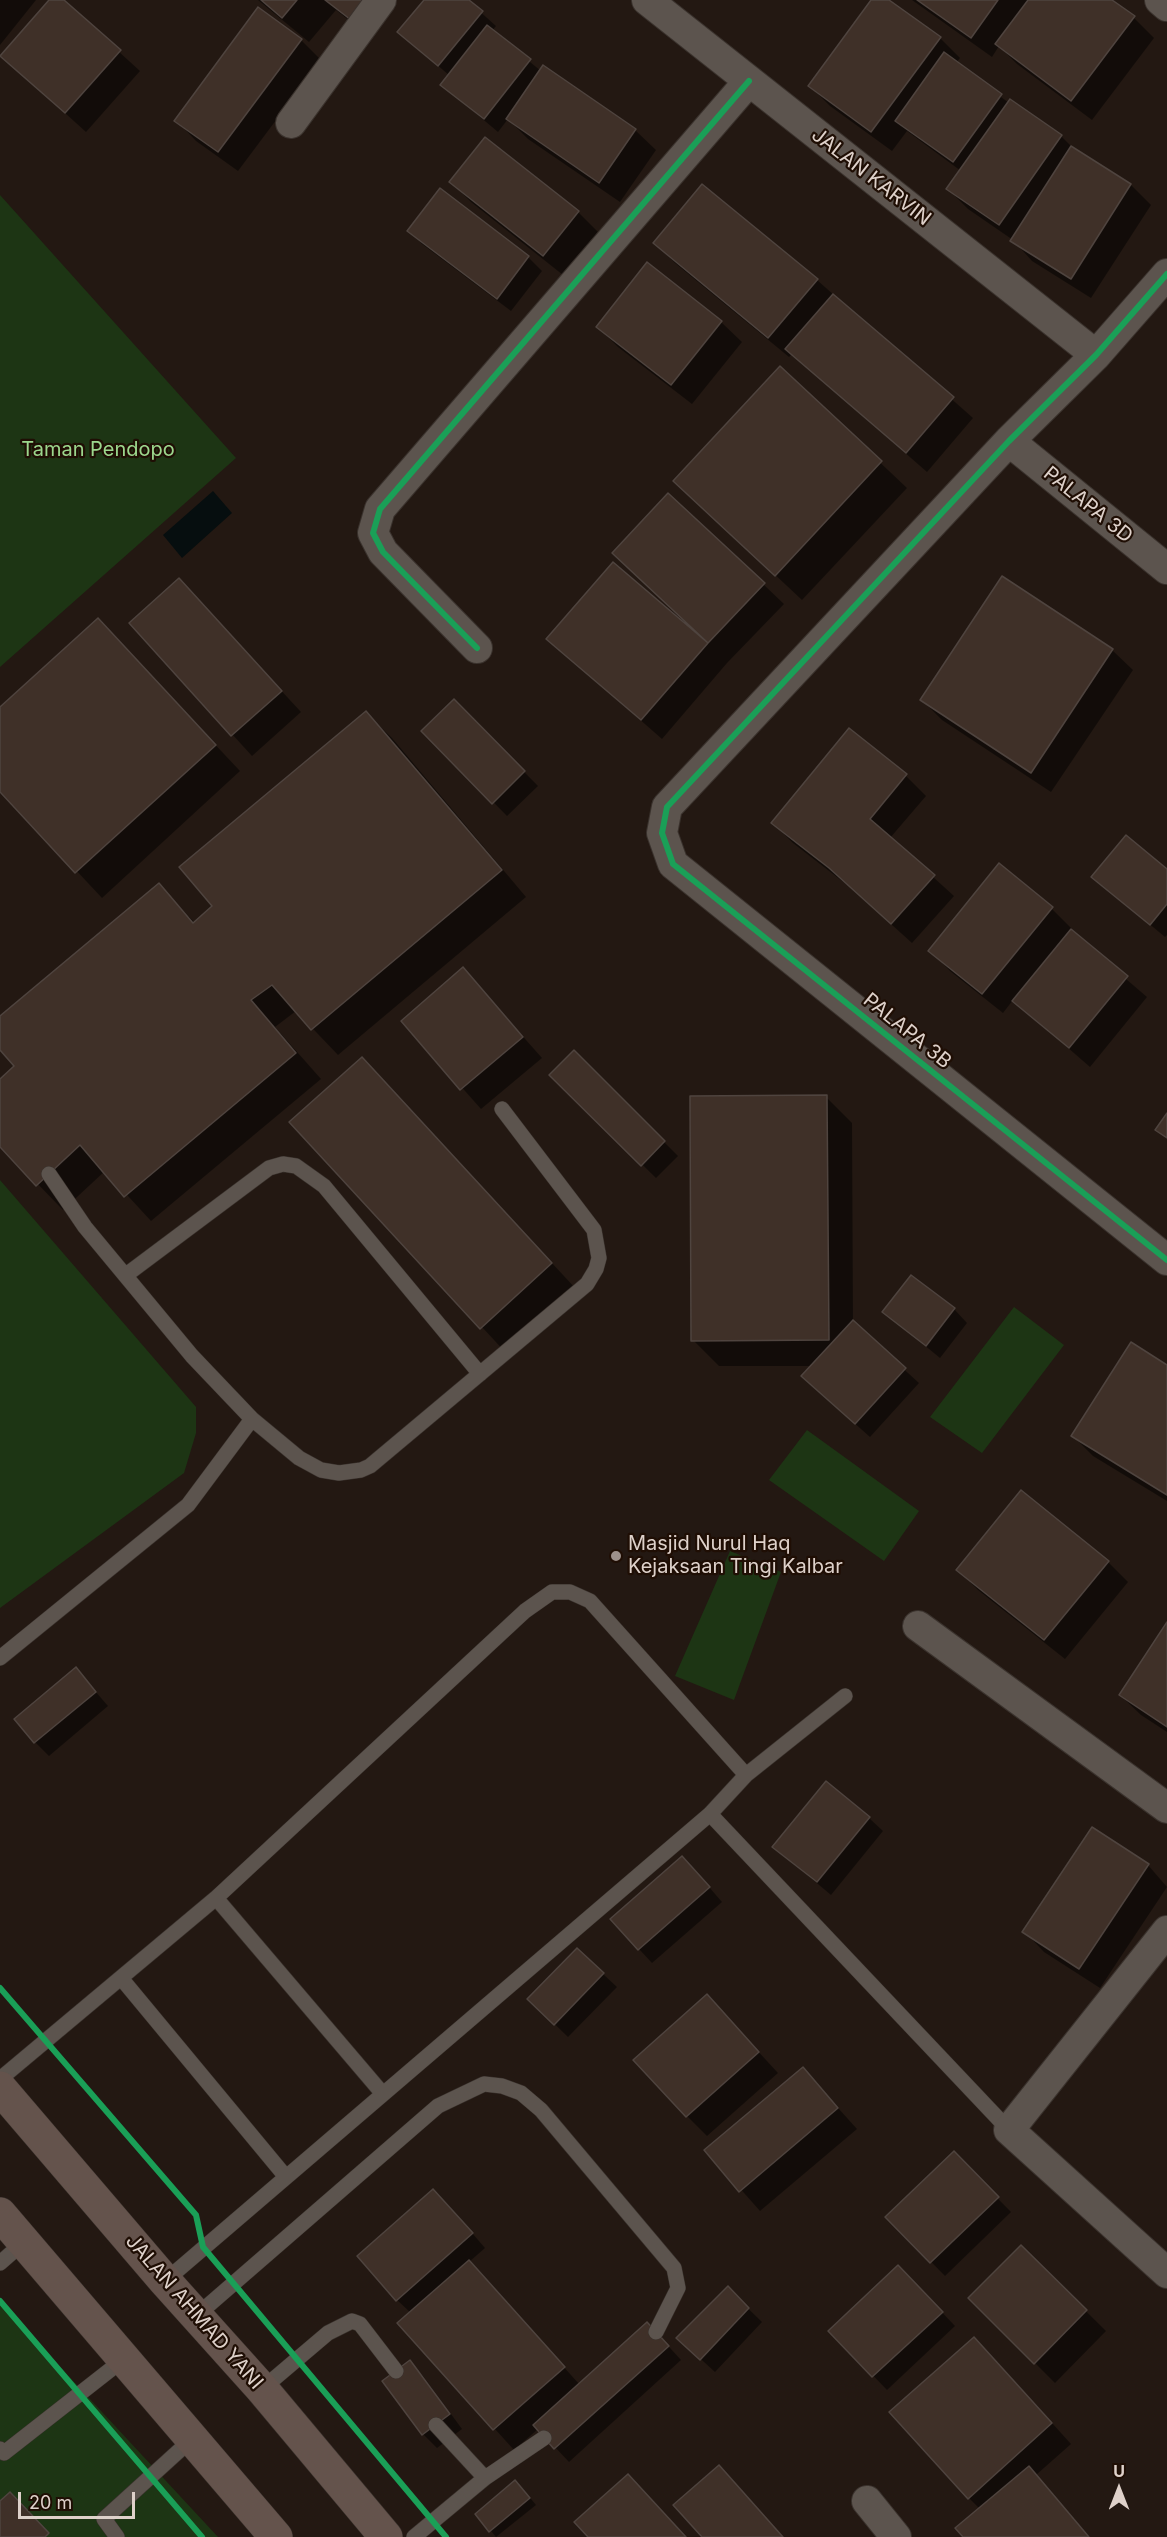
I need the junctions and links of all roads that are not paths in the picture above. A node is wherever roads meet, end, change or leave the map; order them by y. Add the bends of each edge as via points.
1 (381, 0) edge
2 (647, 0) edge
3 (1160, 0) edge
4 (1167, 6) edge
5 (749, 81) junction
6 (291, 123) dead end
7 (1167, 274) edge
8 (1096, 355) junction
9 (1009, 441) junction
10 (1167, 569) edge
11 (477, 648) dead end
12 (502, 1109) dead end
13 (49, 1174) dead end
14 (1167, 1260) edge
15 (126, 1275) junction
16 (480, 1374) junction
17 (252, 1419) junction
18 (918, 1626) dead end
19 (0, 1658) edge
20 (845, 1696) dead end
21 (746, 1775) junction
22 (1167, 1808) edge
23 (710, 1814) junction
24 (216, 1898) junction
25 (1167, 1930) edge
26 (121, 1978) junction
27 (0, 2079) edge
28 (0, 2088) edge
29 (383, 2094) junction
30 (1009, 2130) junction
31 (286, 2177) junction
32 (7, 2224) edge
33 (0, 2263) edge
34 (1167, 2273) edge
35 (165, 2281) junction
36 (196, 2316) junction
37 (656, 2332) dead end
38 (124, 2359) junction
39 (396, 2371) dead end
40 (262, 2389) junction
41 (436, 2425) dead end
42 (544, 2438) dead end
43 (192, 2439) junction
44 (0, 2449) edge
45 (485, 2478) junction
46 (867, 2500) dead end
47 (117, 2537) edge
48 (276, 2537) edge
49 (386, 2537) edge
50 (414, 2537) edge
51 (896, 2537) edge

1 - 6 street
2 - 5 street, JALAN KARVIN
3 - 4 street
5 - 8 street, JALAN KARVIN
5 - 11 street via 380,509 373,533 383,552
7 - 8 street
8 - 9 street
9 - 10 street, PALAPA 3D
9 - 14 street, PALAPA 3B via 668,807 662,833 673,864
12 - 16 lane via 589,1222 598,1242 599,1258 587,1284
13 - 15 lane via 85,1227
15 - 16 lane via 269,1168 296,1166 324,1186
15 - 17 lane via 192,1356
16 - 17 lane via 361,1470 321,1470 298,1458
17 - 19 lane via 188,1505
18 - 22 street
20 - 21 lane
21 - 23 lane
21 - 24 lane via 590,1600 570,1592 552,1592 525,1611
23 - 29 lane
23 - 30 lane
24 - 26 lane
24 - 29 lane
25 - 30 street
26 - 27 lane
26 - 31 lane
28 - 35 highway, JALAN AHMAD YANI
29 - 31 lane
30 - 34 street
31 - 35 lane
32 - 33 lane
32 - 38 highway
35 - 36 highway, JALAN AHMAD YANI
36 - 37 lane via 438,2106 484,2084 520,2093 541,2110 674,2268 678,2288
36 - 40 highway, JALAN AHMAD YANI
38 - 43 highway
38 - 44 lane via 4,2453
39 - 40 lane via 360,2324 352,2321 328,2333
40 - 49 highway, JALAN AHMAD YANI
41 - 45 lane
42 - 45 lane
43 - 47 lane via 104,2519
43 - 48 highway
45 - 50 lane
46 - 51 street

